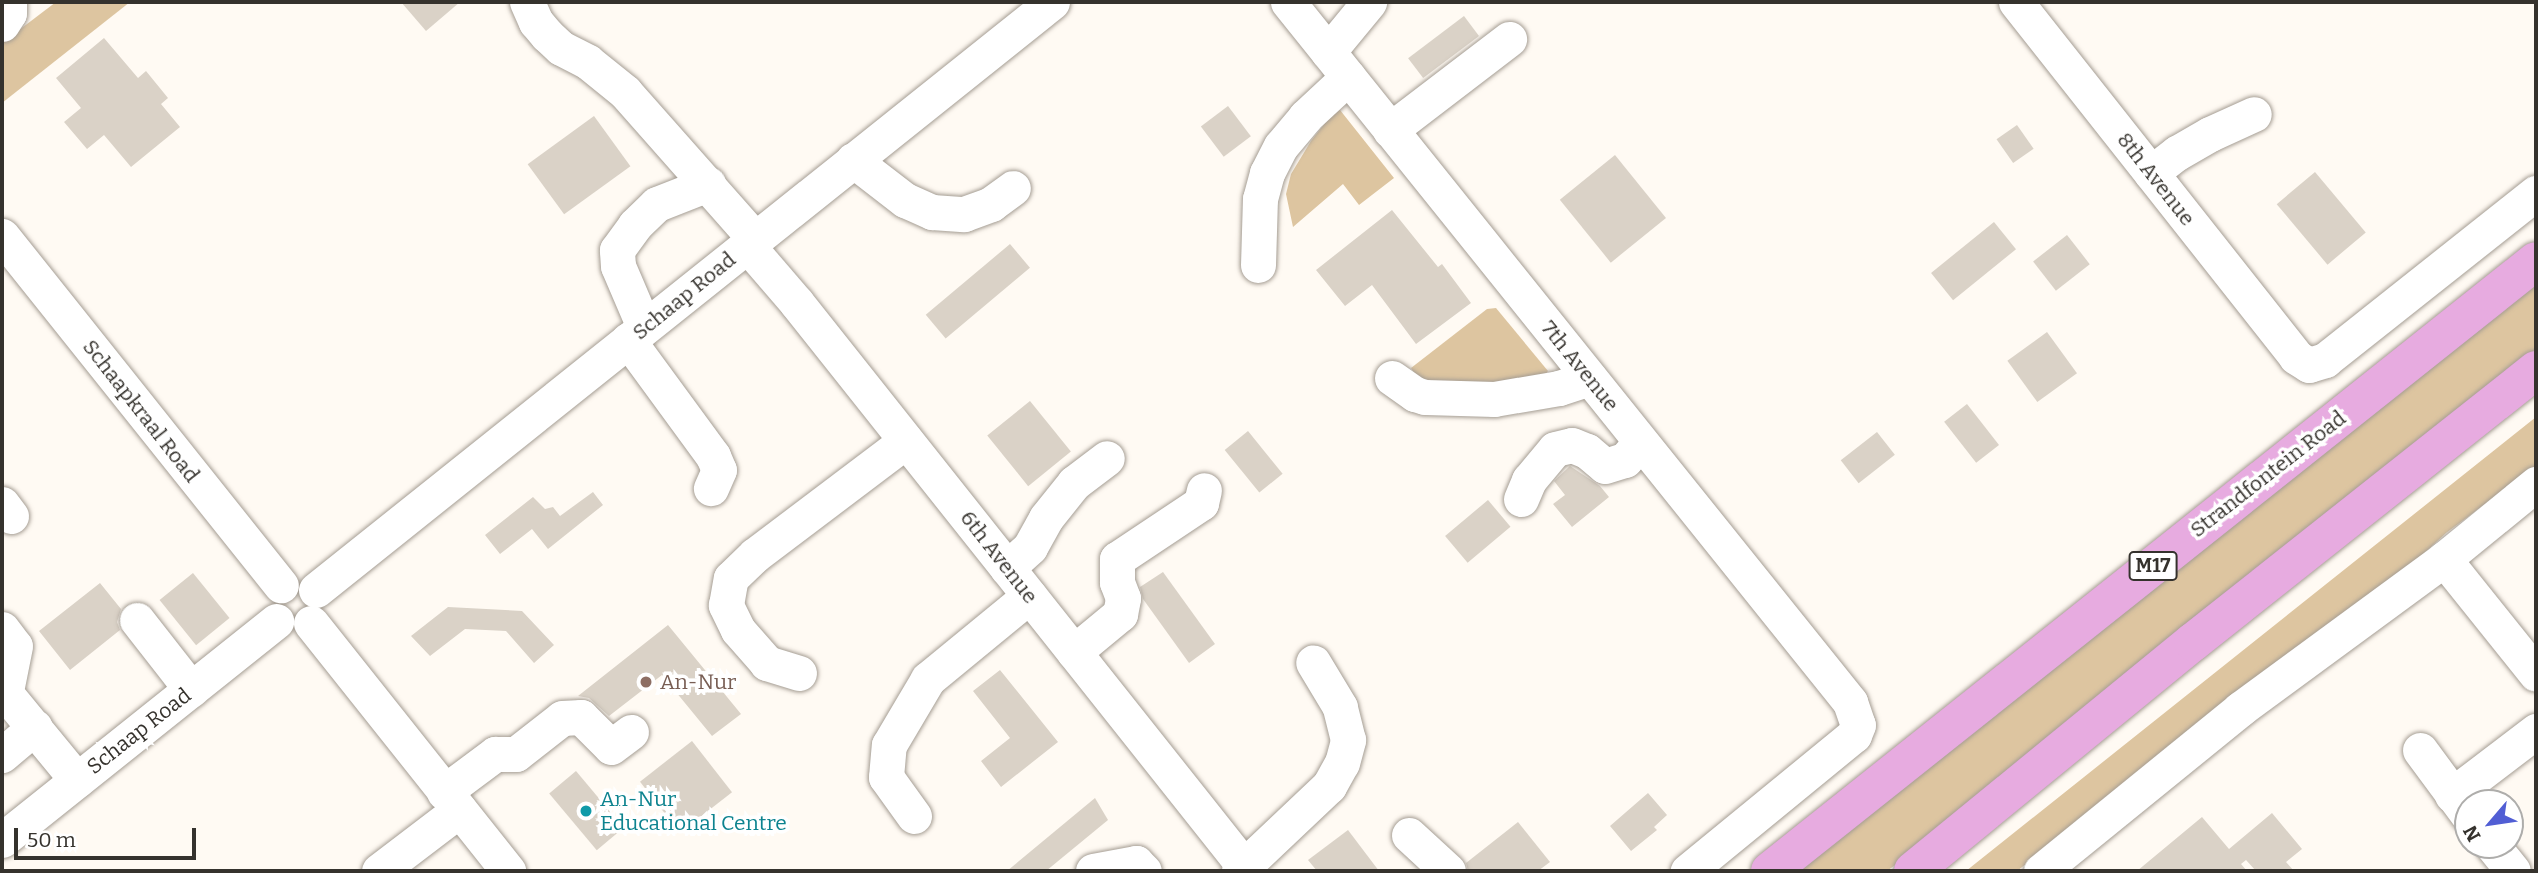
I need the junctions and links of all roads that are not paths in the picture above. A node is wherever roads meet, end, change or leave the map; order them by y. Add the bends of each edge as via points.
1 (9, 2) edge
2 (527, 2) edge
3 (1052, 2) edge
4 (1288, 2) edge
5 (1369, 2) edge
6 (2016, 2) edge
7 (2, 24) edge
8 (1509, 39) dead end
9 (1338, 64) junction
10 (2254, 114) dead end
11 (1390, 130) junction
12 (853, 160) junction
13 (2151, 173) junction
14 (708, 184) junction
15 (1013, 188) dead end
16 (2536, 193) edge
17 (2, 236) edge
18 (751, 242) junction
19 (2536, 261) edge
20 (1258, 265) dead end
21 (636, 334) junction
22 (2536, 370) edge
23 (1392, 378) dead end
24 (1589, 378) junction
25 (906, 441) junction
26 (1640, 442) junction
27 (1107, 458) dead end
28 (2536, 484) edge
29 (711, 488) dead end
30 (1204, 490) dead end
31 (1521, 499) dead end
32 (2444, 559) junction
33 (1007, 568) junction
34 (281, 585) junction
35 (1029, 596) junction
36 (313, 607) junction
37 (137, 620) dead end
38 (276, 621) junction
39 (2, 629) edge
40 (1074, 652) junction
41 (1313, 663) dead end
42 (799, 673) dead end
43 (2536, 674) edge
44 (191, 689) junction
45 (4, 690) edge
46 (35, 727) junction
47 (2536, 731) edge
48 (631, 732) dead end
49 (2420, 750) dead end
50 (2, 755) edge
51 (77, 780) junction
52 (2476, 789) edge
53 (2454, 797) edge
54 (452, 801) junction
55 (914, 816) dead end
56 (1409, 835) dead end
57 (2, 840) edge
58 (1243, 870) edge
59 (379, 871) edge
60 (508, 871) edge
61 (1093, 871) edge
62 (1144, 871) edge
63 (1448, 871) edge
64 (1688, 871) edge
65 (1770, 871) edge
66 (1913, 871) edge
67 (2042, 871) edge

1 - 7 street
2 - 14 street, 6th Avenue via 547,36 625,92
3 - 12 street, Schaap Road
4 - 9 street, 7th Avenue
5 - 9 street
6 - 13 street, 8th Avenue
8 - 11 street
9 - 11 street, 7th Avenue
9 - 20 street via 1267,173 1260,199
10 - 13 street via 2188,147
11 - 24 street, 7th Avenue
12 - 15 street via 905,200 932,212 964,214 991,204
12 - 18 street, Schaap Road
13 - 16 street, 8th Avenue via 2296,357 2309,365 2325,360
14 - 18 street, 6th Avenue
14 - 21 street via 657,204 617,250
17 - 34 street, Schaapkraal Road
18 - 21 street, Schaap Road
18 - 25 street, 6th Avenue
19 - 65 main road, Strandfontein Road / M17
21 - 29 street via 713,456 719,470
21 - 36 street, Schaap Road
22 - 66 main road
23 - 24 street via 1425,397 1494,399
24 - 26 street, 7th Avenue
25 - 33 street, 6th Avenue
25 - 42 street via 731,578 726,605 738,630 767,663
26 - 31 street via 1625,460 1605,466 1572,445 1555,449 1529,480
26 - 64 street, 7th Avenue via 1850,702 1858,725 1854,735
27 - 33 street via 1074,483 1030,547
28 - 32 street
30 - 40 street via 1201,503 1117,559 1123,598 1120,614
32 - 43 street
32 - 67 street via 2240,709
33 - 35 street, 6th Avenue
34 - 36 street via 300,582
34 - 38 street via 272,604
35 - 40 street, 6th Avenue
35 - 55 street via 928,679 889,745 886,777
36 - 38 street via 294,630
36 - 54 street
37 - 44 street
38 - 44 street, Schaap Road
39 - 45 street via 15,646
40 - 58 street, 6th Avenue
41 - 58 street via 1340,706 1349,740 1342,763 1329,786
44 - 51 street, Schaap Road
45 - 46 street
46 - 50 street
46 - 51 street
47 - 52 street
48 - 54 street via 611,747 581,717 562,718 516,754 495,754
49 - 53 street
51 - 57 street, Schaap Road
54 - 59 street
54 - 60 street
56 - 63 street
61 - 62 street via 1136,863

